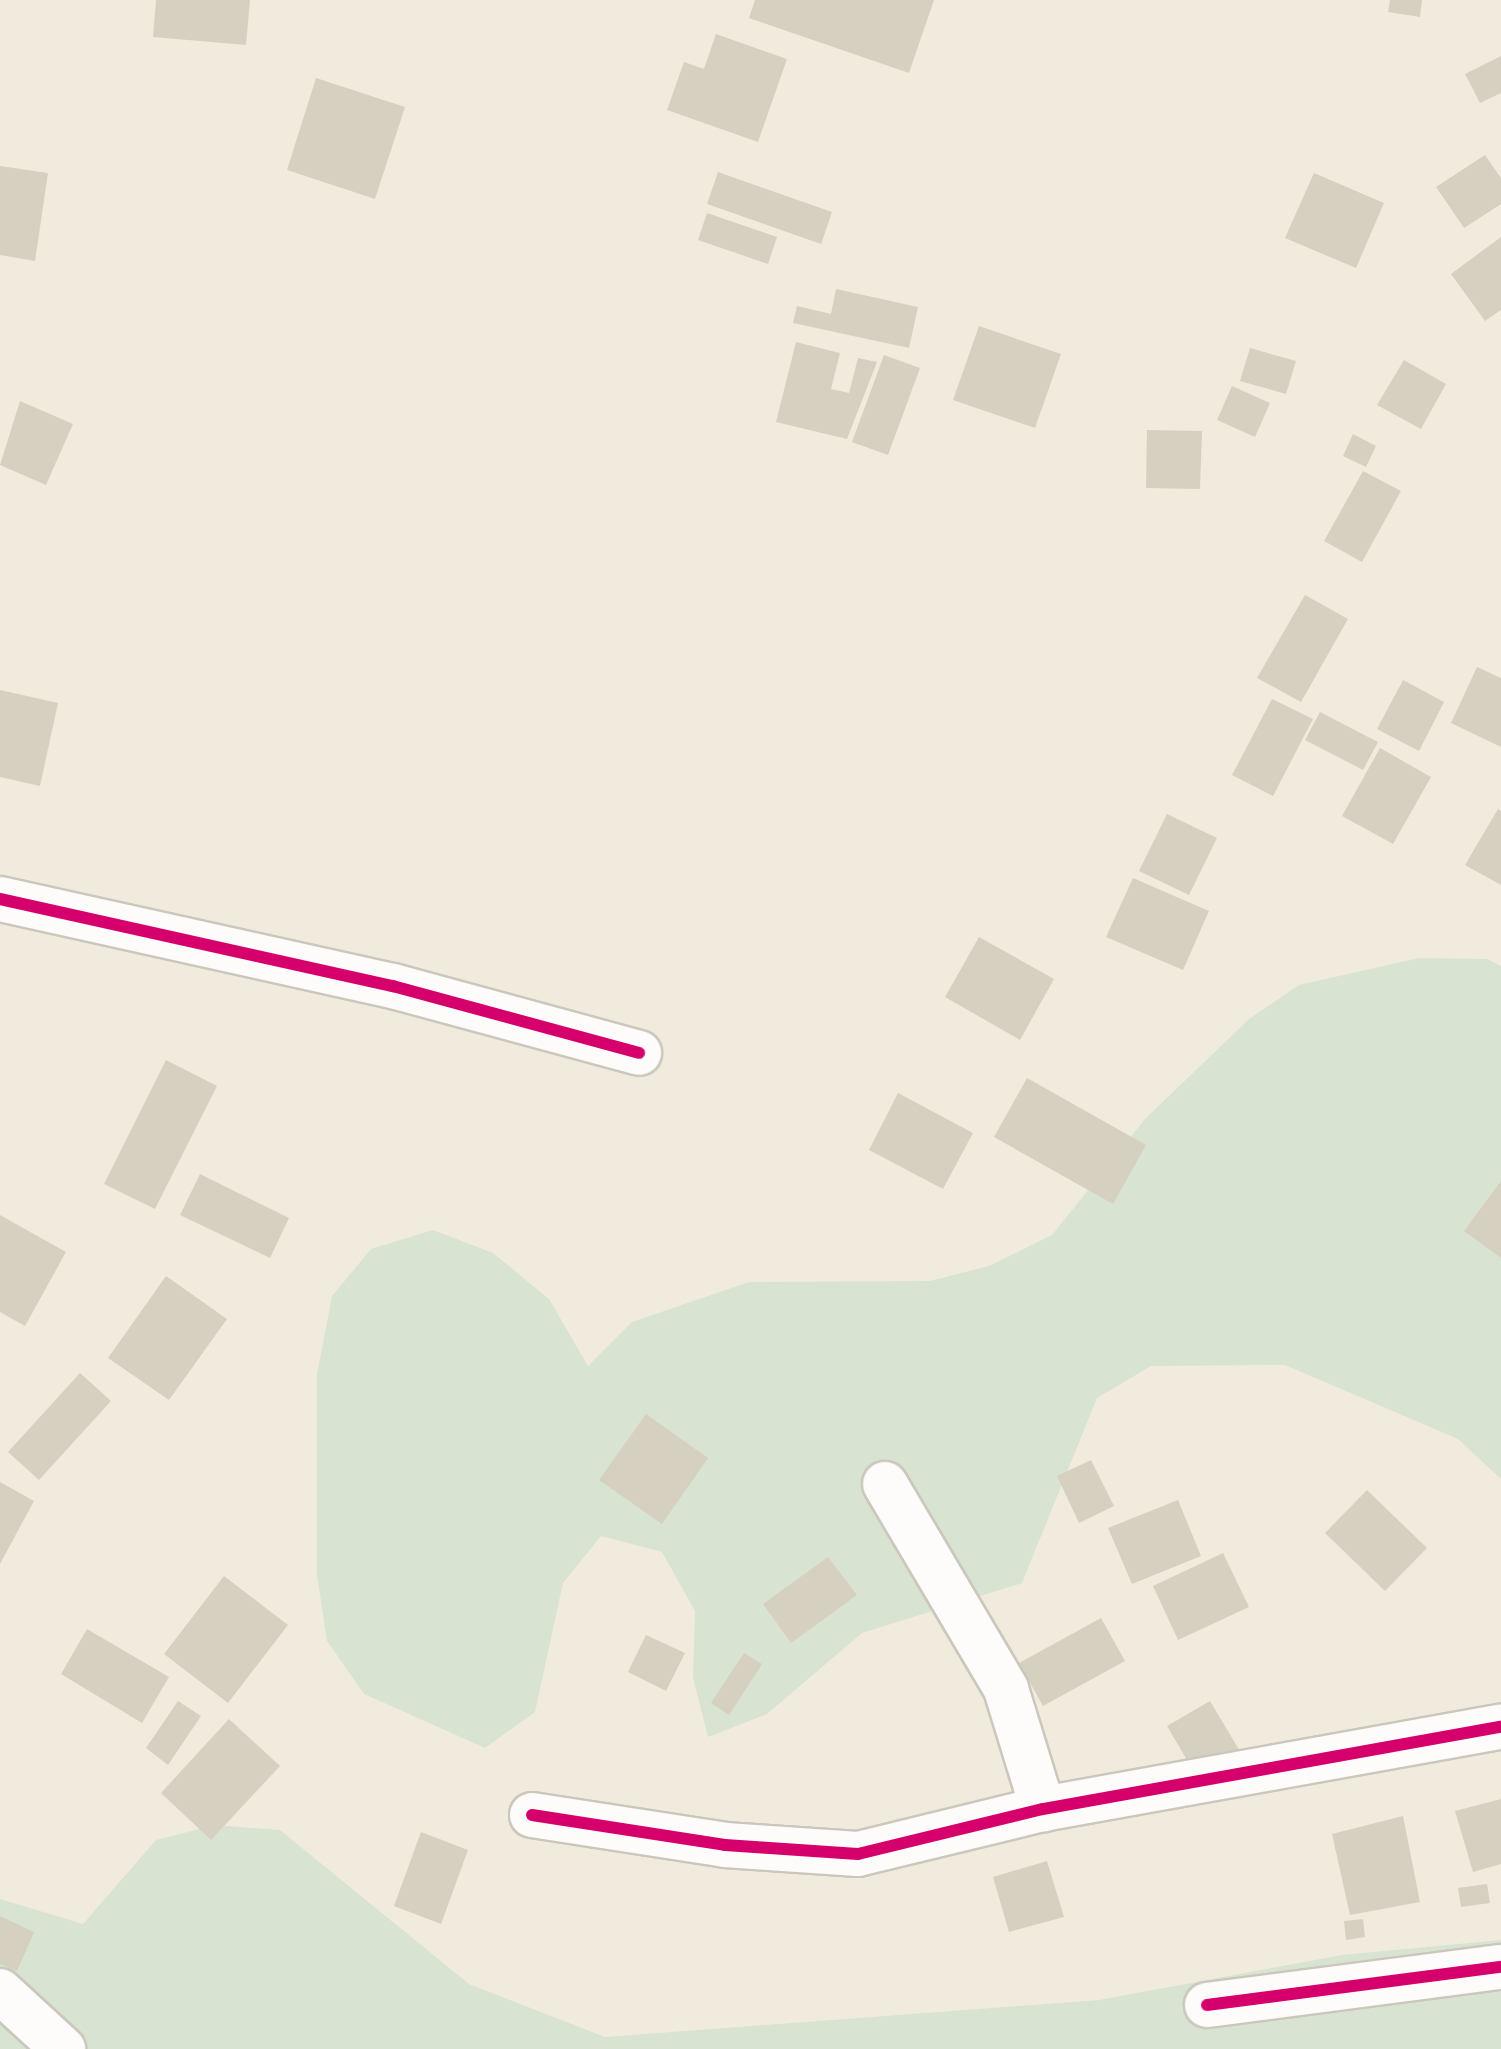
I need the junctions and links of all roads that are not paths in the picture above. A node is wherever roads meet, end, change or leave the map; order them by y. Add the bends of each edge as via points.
1 (0, 899) edge
2 (639, 1053) dead end
3 (885, 1484) dead end
4 (1501, 1727) edge
5 (1043, 1809) junction
6 (532, 1815) dead end
7 (1501, 1967) edge
8 (0, 1991) edge
9 (1207, 2005) dead end
10 (63, 2049) edge

1 - 2 street via 393,986
3 - 5 street via 1006,1689
4 - 5 street
5 - 6 street via 858,1854 725,1845
7 - 9 street
8 - 10 street

